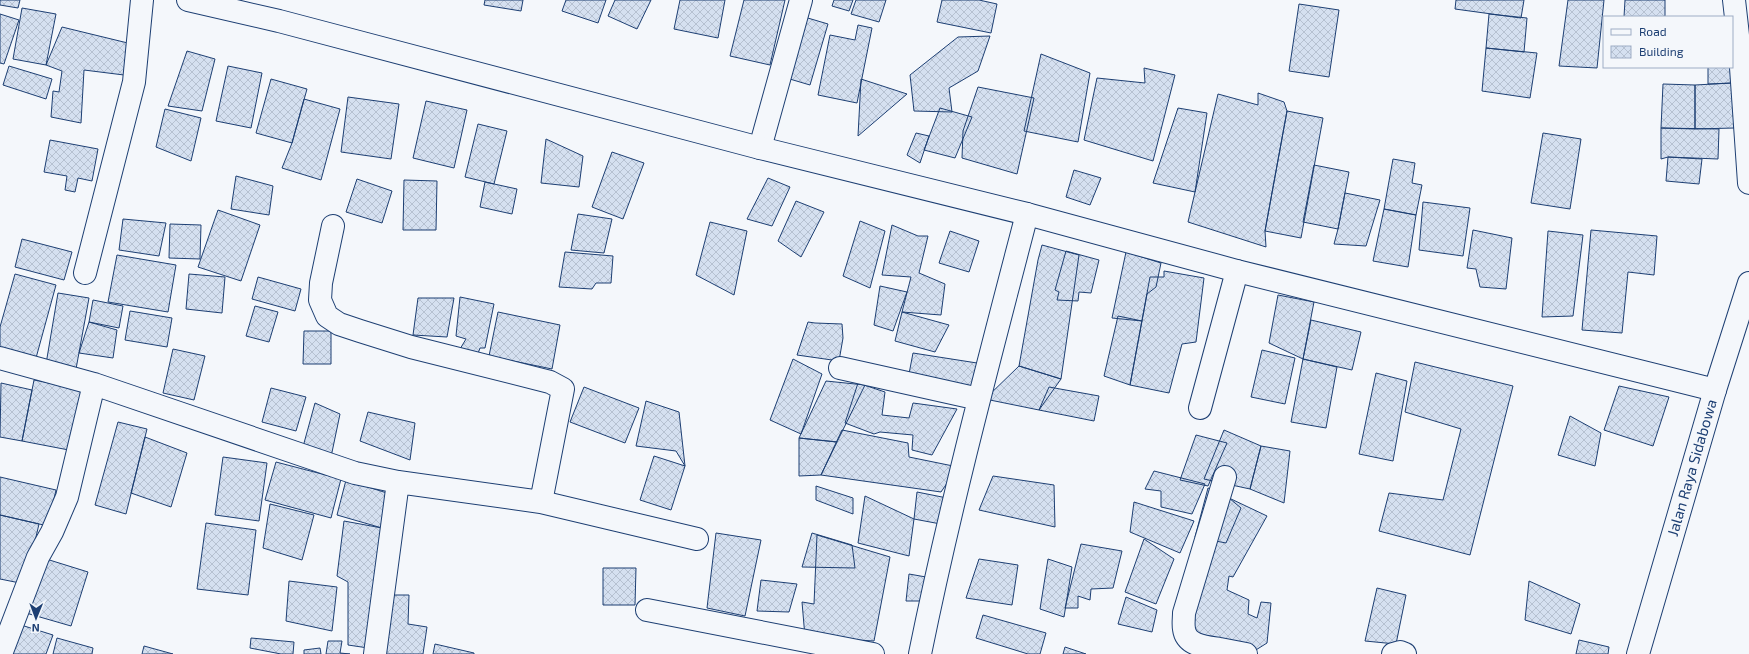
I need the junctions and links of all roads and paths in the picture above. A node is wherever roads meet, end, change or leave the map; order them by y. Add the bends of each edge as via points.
1 (142, 0) edge
2 (188, 0) edge
3 (801, 0) edge
4 (1734, 0) edge
5 (760, 148) junction
6 (1749, 183) edge
7 (1027, 214) junction
8 (333, 226) dead end
9 (1237, 270) junction
10 (85, 273) dead end
11 (1749, 283) edge
12 (0, 358) edge
13 (840, 368) dead end
14 (94, 384) junction
15 (1715, 390) junction
16 (979, 399) junction
17 (1200, 408) dead end
18 (1225, 477) dead end
19 (398, 482) junction
20 (542, 502) junction
21 (697, 540) dead end
22 (647, 610) dead end
23 (1219, 652) edge
24 (1, 654) edge
25 (375, 654) edge
26 (873, 654) edge
27 (920, 654) edge
28 (1246, 654) edge
29 (1393, 654) edge
30 (1405, 654) edge
31 (1638, 654) edge

1 - 10 main road via 134,82
2 - 5 main road via 279,21
3 - 5 main road
4 - 6 main road
5 - 7 main road
7 - 9 main road
7 - 16 main road
8 - 20 main road via 321,283 320,300 327,316 339,324 411,347 550,382 564,389
9 - 15 main road
9 - 17 main road
11 - 15 main road, Jalan Raya Sidabowa
12 - 14 main road
13 - 16 main road
14 - 19 main road via 354,473
14 - 24 main road via 67,497 38,557
15 - 31 main road, Jalan Raya Sidabowa
16 - 27 main road
18 - 23 main road via 1184,613 1186,636 1195,644
19 - 20 main road
19 - 25 main road
20 - 21 main road
22 - 26 main road
23 - 28 main road
29 - 30 main road

